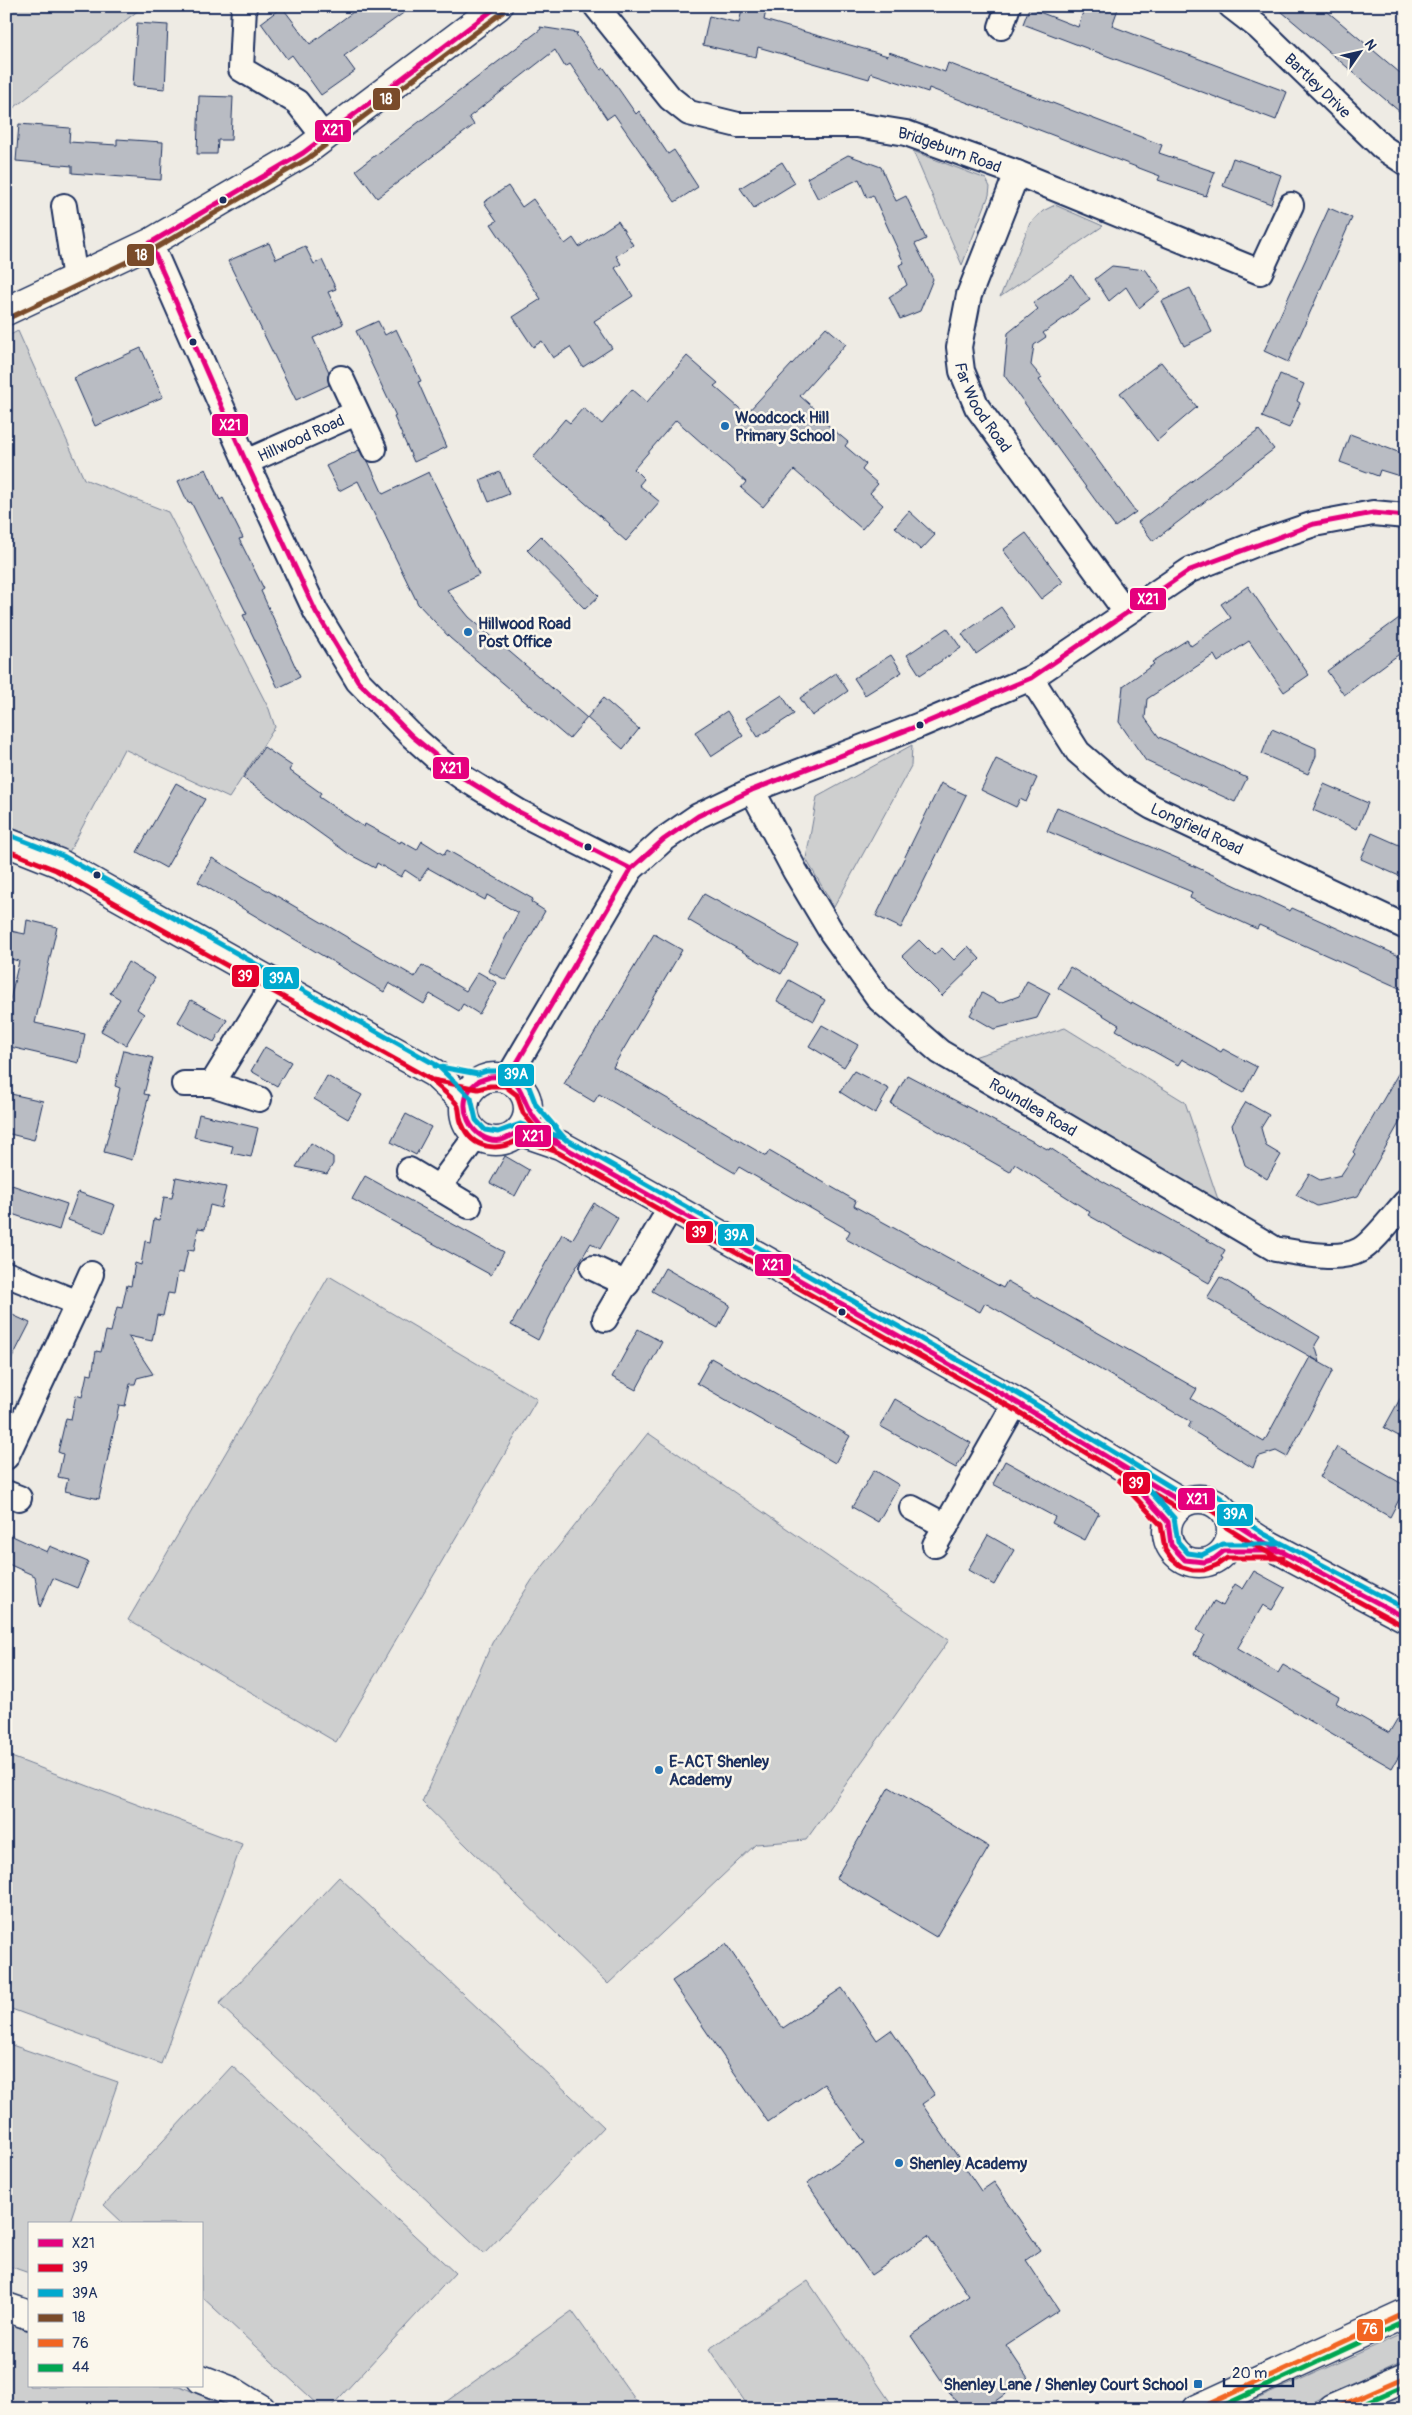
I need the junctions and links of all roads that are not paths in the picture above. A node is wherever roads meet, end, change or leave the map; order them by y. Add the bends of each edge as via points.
1 (244, 6) edge
2 (498, 6) edge
3 (596, 6) edge
4 (1231, 6) edge
5 (325, 138) junction
6 (1406, 163) edge
7 (1017, 173) junction
8 (1291, 205) dead end
9 (64, 206) dead end
10 (150, 244) junction
11 (75, 278) junction
12 (6, 311) edge
13 (341, 378) dead end
14 (356, 414) junction
15 (374, 449) dead end
16 (246, 462) junction
17 (1406, 516) edge
18 (1126, 612) junction
19 (1031, 678) junction
20 (752, 790) junction
21 (6, 842) edge
22 (631, 869) junction
23 (1406, 927) edge
24 (270, 980) junction
25 (508, 1078) junction
26 (184, 1084) dead end
27 (212, 1084) junction
28 (472, 1092) junction
29 (259, 1099) dead end
30 (524, 1120) junction
31 (477, 1135) junction
32 (410, 1170) dead end
33 (438, 1188) junction
34 (1406, 1202) edge
35 (469, 1206) dead end
36 (672, 1207) junction
37 (593, 1268) dead end
38 (6, 1274) edge
39 (91, 1274) dead end
40 (627, 1284) junction
41 (78, 1303) junction
42 (605, 1319) dead end
43 (1016, 1402) junction
44 (6, 1457) edge
45 (912, 1508) dead end
46 (1175, 1512) junction
47 (1230, 1520) junction
48 (1224, 1551) junction
49 (1282, 1551) junction
50 (1406, 1618) edge
51 (6, 2307) edge
52 (1406, 2313) edge
53 (28, 2315) edge
54 (1406, 2377) edge
55 (202, 2379) edge
56 (261, 2409) edge
57 (1197, 2409) edge
58 (1332, 2409) edge

1 - 5 street via 240,69 297,102
2 - 5 street
3 - 7 street, Bridgeburn Road via 670,98 689,113 738,125 857,125 906,133
4 - 6 street, Bartley Drive via 1258,27 1382,147
5 - 10 street
7 - 8 street, Bridgeburn Road via 1260,272
7 - 18 street, Far Wood Road via 970,295 959,348 962,371 977,407
9 - 11 street
10 - 11 street
10 - 16 street, Hillwood Road
11 - 12 street
13 - 14 street, Hillwood Road
14 - 15 street, Hillwood Road
14 - 16 street, Hillwood Road
16 - 22 street, Hillwood Road via 316,612 358,681 388,714 462,778 519,812
17 - 18 street via 1373,513 1314,524 1258,543 1190,570
18 - 19 street
19 - 20 street
19 - 23 street, Longfield Road via 1078,752 1116,785 1152,807
20 - 22 street via 698,816 663,840
20 - 34 street, Roundlea Road via 832,933 880,1000 940,1052 1275,1249 1312,1256 1344,1255 1361,1250
21 - 24 street via 59,863
22 - 25 street
24 - 27 street via 264,998
24 - 28 street
25 - 28 street via 488,1078
25 - 30 street via 523,1091
26 - 27 street
27 - 29 street
28 - 31 street via 464,1113
30 - 31 street via 512,1136 496,1141
30 - 36 street via 560,1145
31 - 33 street
32 - 33 street
33 - 35 street
36 - 40 street
36 - 43 street
37 - 40 street
38 - 41 street
39 - 41 street
40 - 42 street
41 - 44 street
43 - 45 street via 940,1535
43 - 46 street via 1109,1457
46 - 47 street via 1194,1499 1205,1499 1224,1510
46 - 48 street via 1167,1533 1170,1544 1184,1560 1202,1563
47 - 48 street via 1230,1542
47 - 49 street
48 - 49 street
49 - 50 street
51 - 53 street
52 - 57 street
54 - 58 street
55 - 56 street via 232,2391

